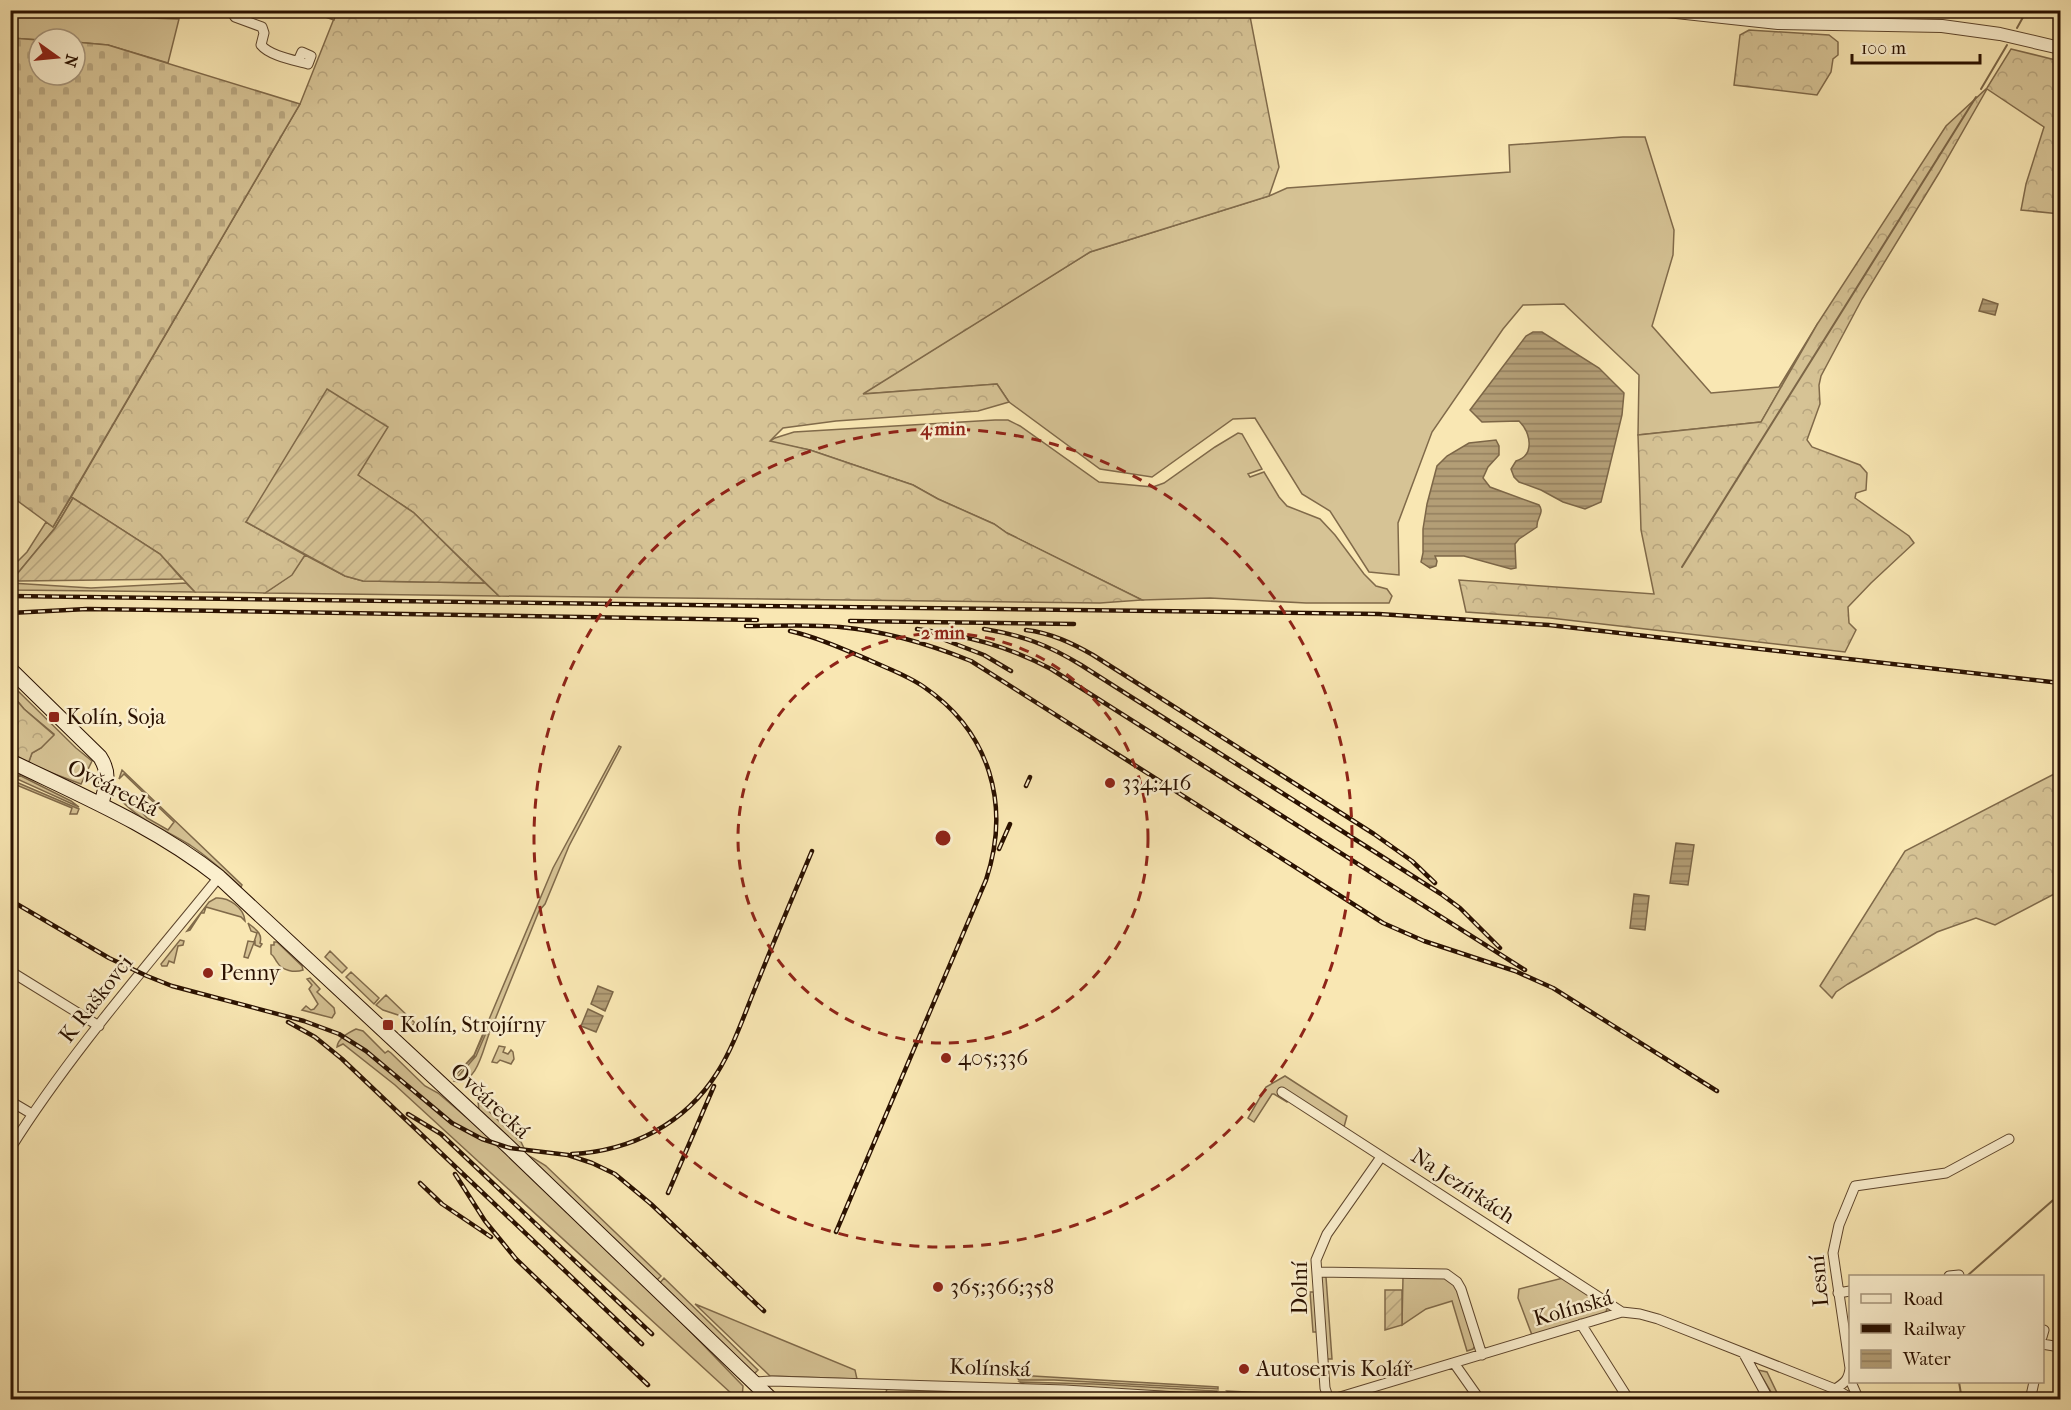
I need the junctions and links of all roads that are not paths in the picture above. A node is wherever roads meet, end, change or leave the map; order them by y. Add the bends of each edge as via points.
1 (110, 10) edge
2 (230, 10) edge
3 (1658, 10) edge
4 (173, 11) edge
5 (2061, 48) edge
6 (298, 61) dead end
7 (10, 669) edge
8 (10, 761) edge
9 (101, 805) junction
10 (219, 877) junction
11 (10, 972) edge
12 (99, 1026) junction
13 (1282, 1092) dead end
14 (10, 1101) edge
15 (33, 1114) junction
16 (2009, 1139) dead end
17 (10, 1149) edge
18 (1381, 1157) junction
19 (1317, 1272) junction
20 (1849, 1291) edge
21 (1838, 1293) junction
22 (1622, 1312) junction
23 (1581, 1324) junction
24 (2044, 1344) edge
25 (2061, 1347) edge
26 (1744, 1354) junction
27 (1482, 1355) junction
28 (1454, 1363) junction
29 (1849, 1372) edge
30 (1849, 1380) edge
31 (754, 1382) junction
32 (1852, 1383) edge
33 (2034, 1383) edge
34 (1835, 1389) junction
35 (1768, 1398) edge
36 (772, 1400) edge
37 (1226, 1400) edge
38 (1330, 1400) edge
39 (1480, 1400) edge
40 (1629, 1400) edge
41 (1756, 1400) edge
42 (1854, 1400) edge
43 (1859, 1400) edge
44 (2030, 1400) edge

1 - 4 street
2 - 6 street via 235,17 262,27 264,48
3 - 5 street via 1778,23 1927,25 2000,34
7 - 9 main road via 100,757 108,777
8 - 9 main road, Ovčárecká
9 - 10 main road, Ovčárecká via 156,833
10 - 12 street, K Raškovci
10 - 31 main road, Ovčárecká
11 - 12 street
12 - 15 street, K Raškovci
13 - 18 street, Na Jezírkách
14 - 15 street
15 - 17 street, K Raškovci
16 - 21 street, Lesní via 1947,1173 1855,1185 1833,1253
18 - 19 street, Dolní via 1328,1234 1316,1260
18 - 22 street, Na Jezírkách
19 - 27 street via 1446,1274 1461,1289
19 - 38 street, Dolní via 1325,1388
20 - 21 street
21 - 29 street, Lesní
22 - 23 street, Kolínská
22 - 26 street, Kolínská via 1650,1316
23 - 27 street, Kolínská
23 - 40 street
24 - 25 street
26 - 34 street, Kolínská
26 - 35 street
27 - 28 street, Kolínská
28 - 38 street, Kolínská
28 - 39 street
30 - 34 street
31 - 36 main road, Ovčárecká
31 - 37 street, Kolínská via 1065,1390
32 - 43 street, Lesní
33 - 44 street
34 - 42 street, Kolínská
35 - 41 street

